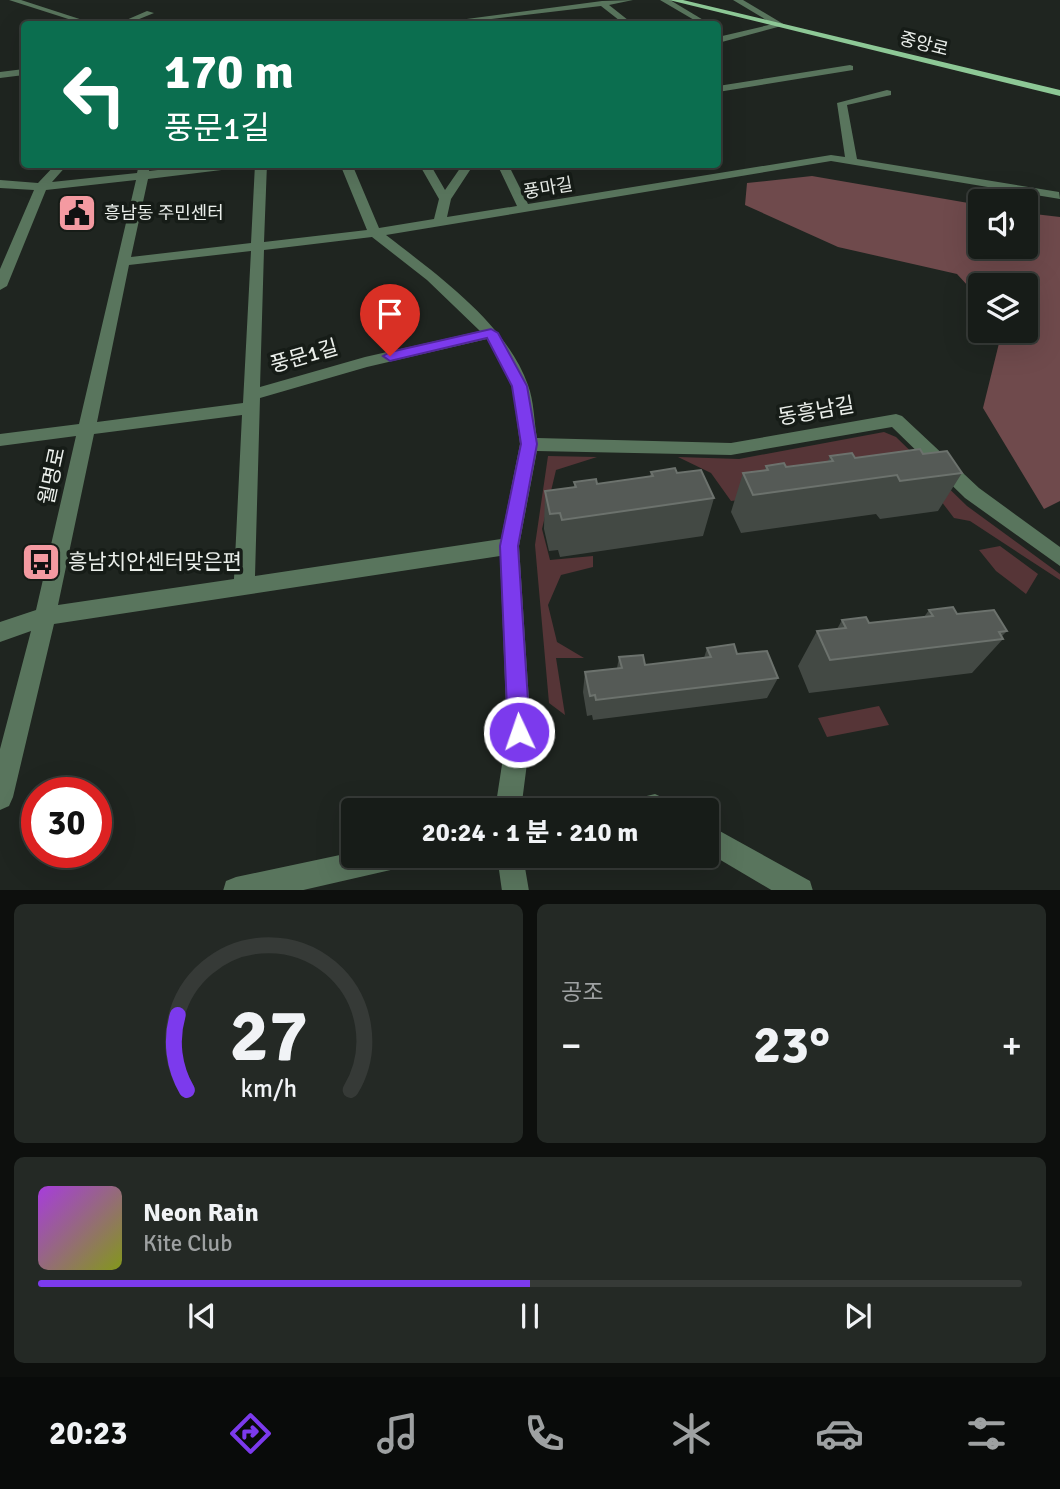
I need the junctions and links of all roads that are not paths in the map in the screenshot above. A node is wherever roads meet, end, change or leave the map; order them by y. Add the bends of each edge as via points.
1 (523, 0) edge
2 (625, 0) edge
3 (664, 0) edge
4 (673, 0) edge
5 (741, 2) edge
6 (13, 3) edge
7 (602, 3) junction
8 (536, 12) junction
9 (150, 13) dead end
10 (81, 21) edge
11 (129, 21) edge
12 (459, 21) edge
13 (543, 21) edge
14 (625, 21) edge
15 (701, 21) edge
16 (781, 25) junction
17 (722, 40) edge
18 (850, 68) dead end
19 (21, 72) edge
20 (0, 75) edge
21 (721, 89) edge
22 (887, 93) dead end
23 (1060, 93) edge
24 (852, 162) junction
25 (59, 168) edge
26 (177, 168) edge
27 (261, 168) edge
28 (348, 168) edge
29 (426, 168) edge
30 (466, 168) edge
31 (504, 168) edge
32 (143, 170) edge
33 (0, 184) edge
34 (41, 187) junction
35 (1059, 196) edge
36 (445, 199) junction
37 (525, 210) junction
38 (440, 222) junction
39 (374, 233) junction
40 (258, 247) junction
41 (124, 262) junction
42 (1, 282) edge
43 (491, 333) junction
44 (251, 402) junction
45 (85, 429) junction
46 (0, 440) edge
47 (529, 444) junction
48 (509, 546) junction
49 (1060, 558) edge
50 (244, 585) junction
51 (45, 616) junction
52 (0, 632) edge
53 (0, 797) edge
54 (510, 798) edge
55 (719, 844) edge
56 (341, 868) edge
57 (512, 868) edge
58 (241, 890) edge
59 (516, 890) edge
60 (798, 890) edge

1 - 8 street
2 - 7 street
3 - 15 street
4 - 16 main road, 중앙로
5 - 16 street, 중앙로
6 - 10 street
7 - 8 street
7 - 14 street
8 - 12 street
8 - 13 street
9 - 11 street
16 - 17 street
16 - 23 main road, 중앙로
18 - 21 street
19 - 20 street
22 - 24 street via 842,103
24 - 35 street, 풍마길
24 - 37 street, 풍마길 via 831,158 780,164
25 - 34 street
26 - 32 street
27 - 40 street
28 - 39 street
29 - 36 street
30 - 36 street
31 - 37 street
32 - 34 street
32 - 41 street, 월명로
33 - 34 street
34 - 42 street
36 - 38 street
37 - 38 street, 풍마길
38 - 39 street, 풍마길
39 - 40 street, 풍마길
39 - 43 street
40 - 41 street, 풍마길
40 - 44 street
41 - 45 street, 월명로
43 - 44 street, 풍문1길 via 365,362
43 - 47 street via 520,386
44 - 45 street, 풍문1길
44 - 50 street
45 - 46 street, 풍문1길
45 - 51 street, 월명로
47 - 48 street
47 - 49 street, 동흥남길 via 732,449 896,420 972,493
48 - 50 street
48 - 54 street via 519,732
50 - 51 street
51 - 52 street
51 - 53 street, 월명로
55 - 60 street
56 - 58 street
57 - 59 street

